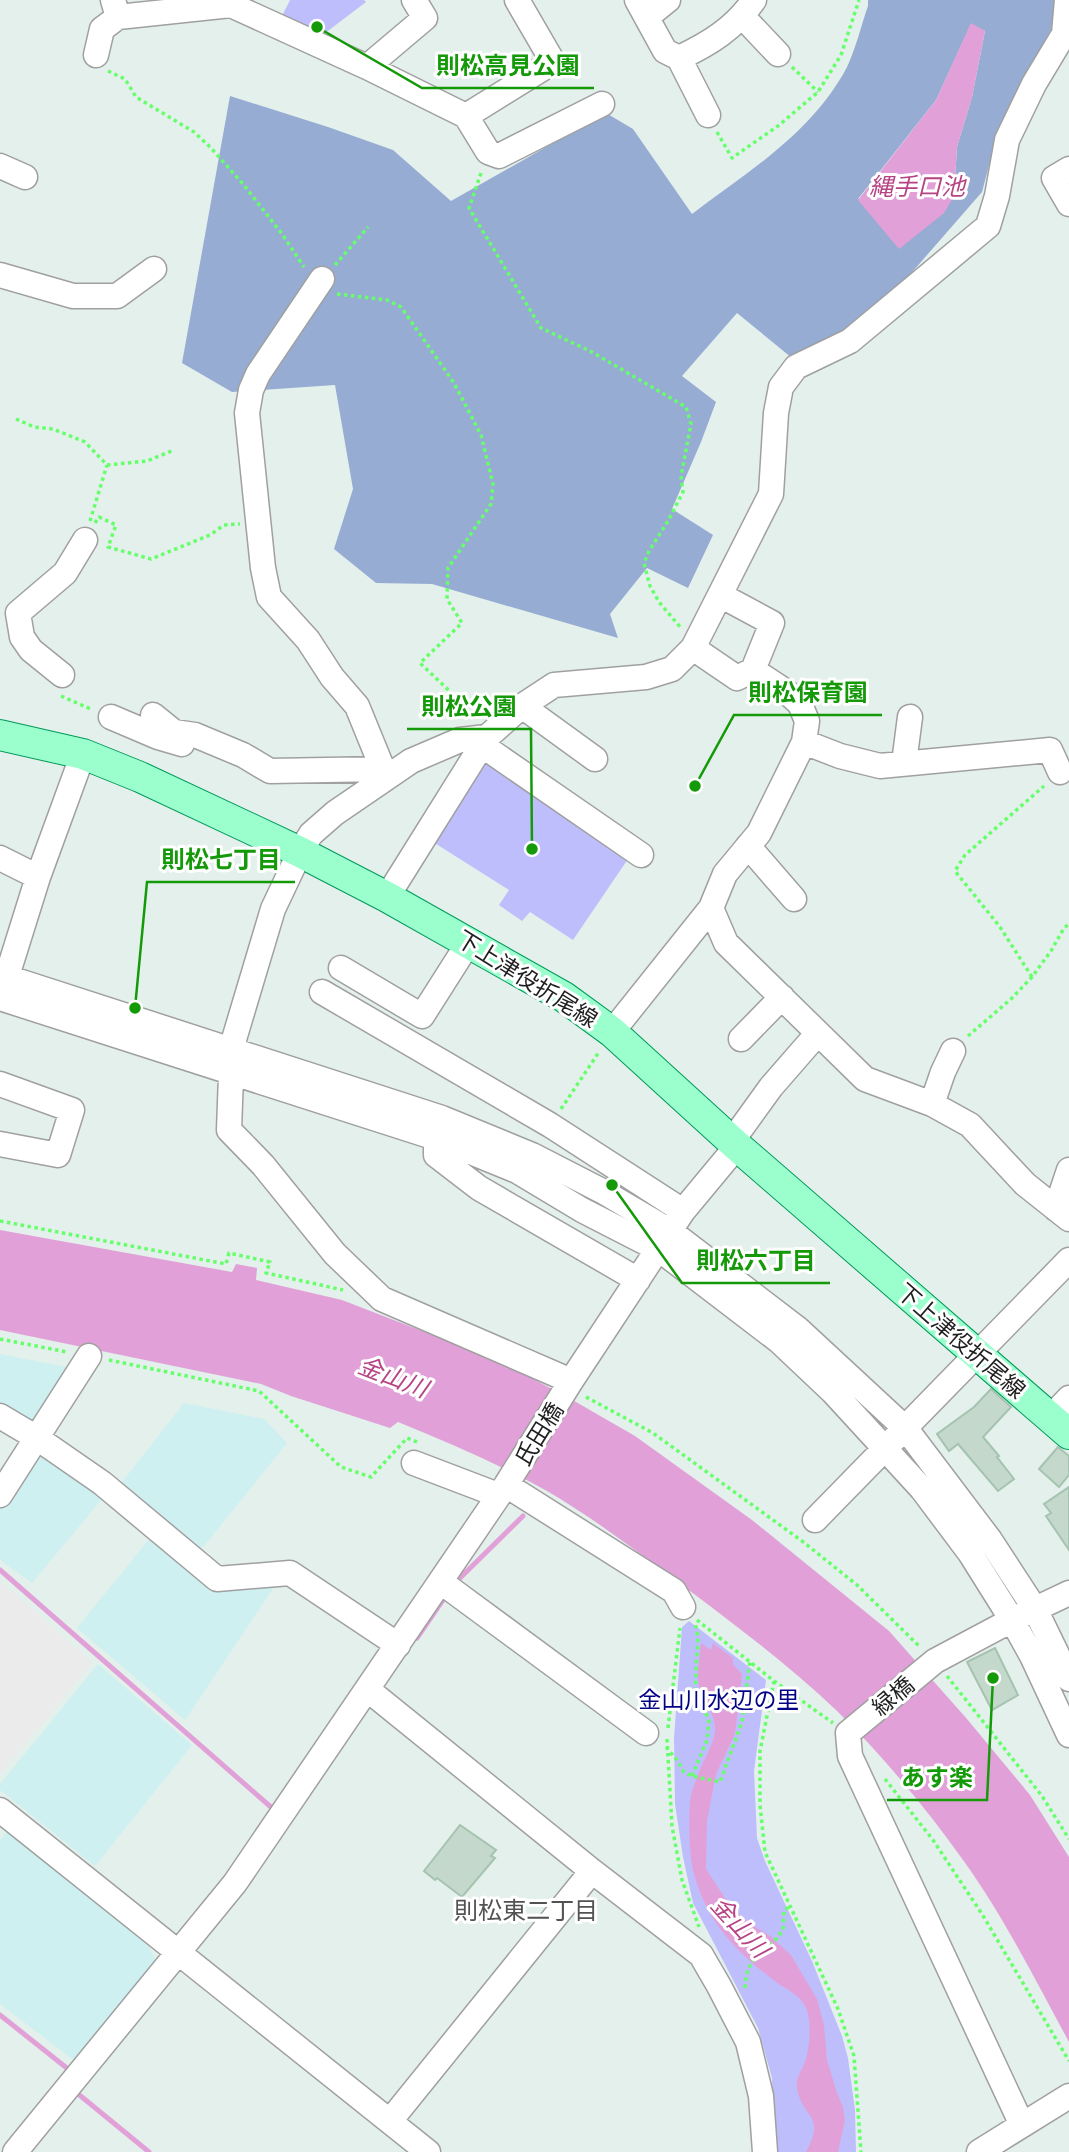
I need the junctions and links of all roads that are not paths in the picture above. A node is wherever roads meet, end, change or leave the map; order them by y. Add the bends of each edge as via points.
1 (414, 0) edge
2 (517, 0) edge
3 (668, 0) edge
4 (1067, 0) edge
5 (748, 8) edge
6 (116, 9) edge
7 (642, 9) edge
8 (778, 54) road end
9 (96, 55) road end
10 (679, 58) junction
11 (367, 67) junction
12 (602, 104) dead end
13 (708, 115) road end
14 (466, 116) junction
15 (0, 166) edge
16 (1069, 169) edge
17 (26, 177) dead end
18 (1069, 204) edge
19 (154, 269) dead end
20 (0, 275) edge
21 (318, 285) road end
22 (85, 540) road end
23 (720, 595) junction
24 (9, 609) edge
25 (693, 648) junction
26 (745, 674) junction
27 (61, 675) road end
28 (522, 706) junction
29 (153, 715) dead end
30 (111, 717) road end
31 (910, 717) dead end
32 (0, 734) edge
33 (485, 742) junction
34 (804, 742) junction
35 (83, 754) junction
36 (595, 760) dead end
37 (904, 763) junction
38 (270, 771) junction
39 (1060, 772) road end
40 (385, 773) junction
41 (748, 846) junction
42 (300, 852) junction
43 (641, 855) dead end
44 (0, 858) edge
45 (38, 877) junction
46 (387, 897) junction
47 (794, 899) dead end
48 (711, 908) junction
49 (469, 942) junction
50 (341, 968) dead end
51 (1, 987) edge
52 (322, 992) dead end
53 (782, 997) junction
54 (818, 1033) junction
55 (609, 1038) junction
56 (741, 1039) dead end
57 (953, 1051) road end
58 (231, 1060) junction
59 (0, 1084) edge
60 (932, 1104) junction
61 (542, 1121) junction
62 (436, 1138) junction
63 (0, 1144) edge
64 (735, 1144) junction
65 (520, 1150) junction
66 (1069, 1170) edge
67 (1062, 1214) edge
68 (671, 1231) junction
69 (1069, 1260) edge
70 (638, 1280) junction
71 (976, 1354) junction
72 (89, 1356) road end
73 (569, 1384) junction
74 (0, 1416) edge
75 (1063, 1417) edge
76 (906, 1429) junction
77 (37, 1438) junction
78 (887, 1448) junction
79 (417, 1453) road end
80 (505, 1486) junction
81 (0, 1495) edge
82 (814, 1520) dead end
83 (450, 1589) junction
84 (1069, 1593) edge
85 (1035, 1609) junction
86 (689, 1613) road end
87 (1012, 1620) junction
88 (398, 1646) junction
89 (1069, 1679) edge
90 (367, 1689) junction
91 (646, 1733) dead end
92 (1069, 1735) edge
93 (0, 1810) edge
94 (592, 1871) junction
95 (187, 1958) junction
96 (1069, 2096) edge
97 (390, 2121) junction
98 (1022, 2124) junction
99 (15, 2152) edge
100 (428, 2152) edge
101 (765, 2152) edge
102 (979, 2152) edge

1 - 11 street via 425,18
2 - 14 street via 554,62
3 - 7 street
4 - 23 street via 1064,34 1007,140 988,226 850,341 796,368 781,387 771,494
5 - 8 street
5 - 10 street via 711,43
6 - 9 street via 102,29
6 - 11 street via 230,5
7 - 10 street via 665,51
10 - 13 street
11 - 14 street
12 - 14 street via 499,156 488,152
15 - 17 street
16 - 18 street via 1054,178
19 - 20 street via 117,296 73,296
21 - 40 street via 251,390 248,424 258,524 269,597 357,706
22 - 24 street via 65,573
23 - 25 street
23 - 26 street via 772,623
24 - 27 street via 31,650
25 - 26 street
25 - 28 street via 672,669 646,677 554,685
26 - 34 street via 788,693 800,704 807,721
28 - 33 street
28 - 36 street
29 - 38 street via 174,732 205,739
30 - 38 street via 158,737
31 - 37 street
32 - 35 main road, 下上津役折尾線
33 - 40 street via 460,740
33 - 43 street
33 - 46 street
34 - 37 street via 880,766
34 - 41 street via 759,833
35 - 42 main road, 下上津役折尾線
35 - 45 street
37 - 39 street via 1050,750
38 - 40 street
40 - 42 street via 311,834
41 - 47 street
41 - 48 street via 725,874
42 - 46 main road, 下上津役折尾線
42 - 58 street via 273,909
44 - 45 street
45 - 51 street
46 - 49 main road, 下上津役折尾線
48 - 53 street via 726,943
48 - 55 street
49 - 50 street via 422,1016
49 - 55 main road, 下上津役折尾線 via 564,997
51 - 58 street
52 - 61 street
53 - 54 street
53 - 56 street
54 - 60 street via 865,1079
54 - 64 street, 氏田橋 via 771,1087
55 - 64 main road, 下上津役折尾線
57 - 60 street
58 - 62 street
58 - 65 street via 442,1118
58 - 73 street via 229,1130 335,1254 382,1299
59 - 63 street via 72,1110 58,1155
60 - 67 street via 970,1125 1025,1184
61 - 65 street
61 - 68 street
62 - 68 street via 517,1171 582,1210
62 - 70 street via 436,1155 479,1188
64 - 68 street, 氏田橋
64 - 71 main road, 下上津役折尾線
65 - 68 street
66 - 67 street
68 - 70 street, 氏田橋
68 - 76 street via 798,1329
68 - 78 street
69 - 71 street
70 - 73 street, 氏田橋
71 - 75 main road, 下上津役折尾線
71 - 76 street
72 - 77 street
73 - 80 street, 氏田橋
74 - 77 street
76 - 78 street
76 - 85 street via 990,1540
77 - 81 street
77 - 88 street via 102,1483 217,1578 290,1573
78 - 82 street
78 - 87 street via 970,1553
79 - 80 street
80 - 83 street, 氏田橋
80 - 86 street via 674,1591
83 - 88 street, 氏田橋
83 - 91 street
84 - 85 street, 緑橋
85 - 87 street, 緑橋
85 - 89 street
87 - 92 street
87 - 98 street, 緑橋 via 935,1661 848,1733 850,1756
88 - 90 street, 氏田橋
90 - 94 street
90 - 95 street, 氏田橋
93 - 95 street
94 - 97 street
94 - 101 street via 701,1955 748,2042 761,2096
95 - 97 street
95 - 99 street, 氏田橋
96 - 98 street
97 - 100 street
98 - 102 street

